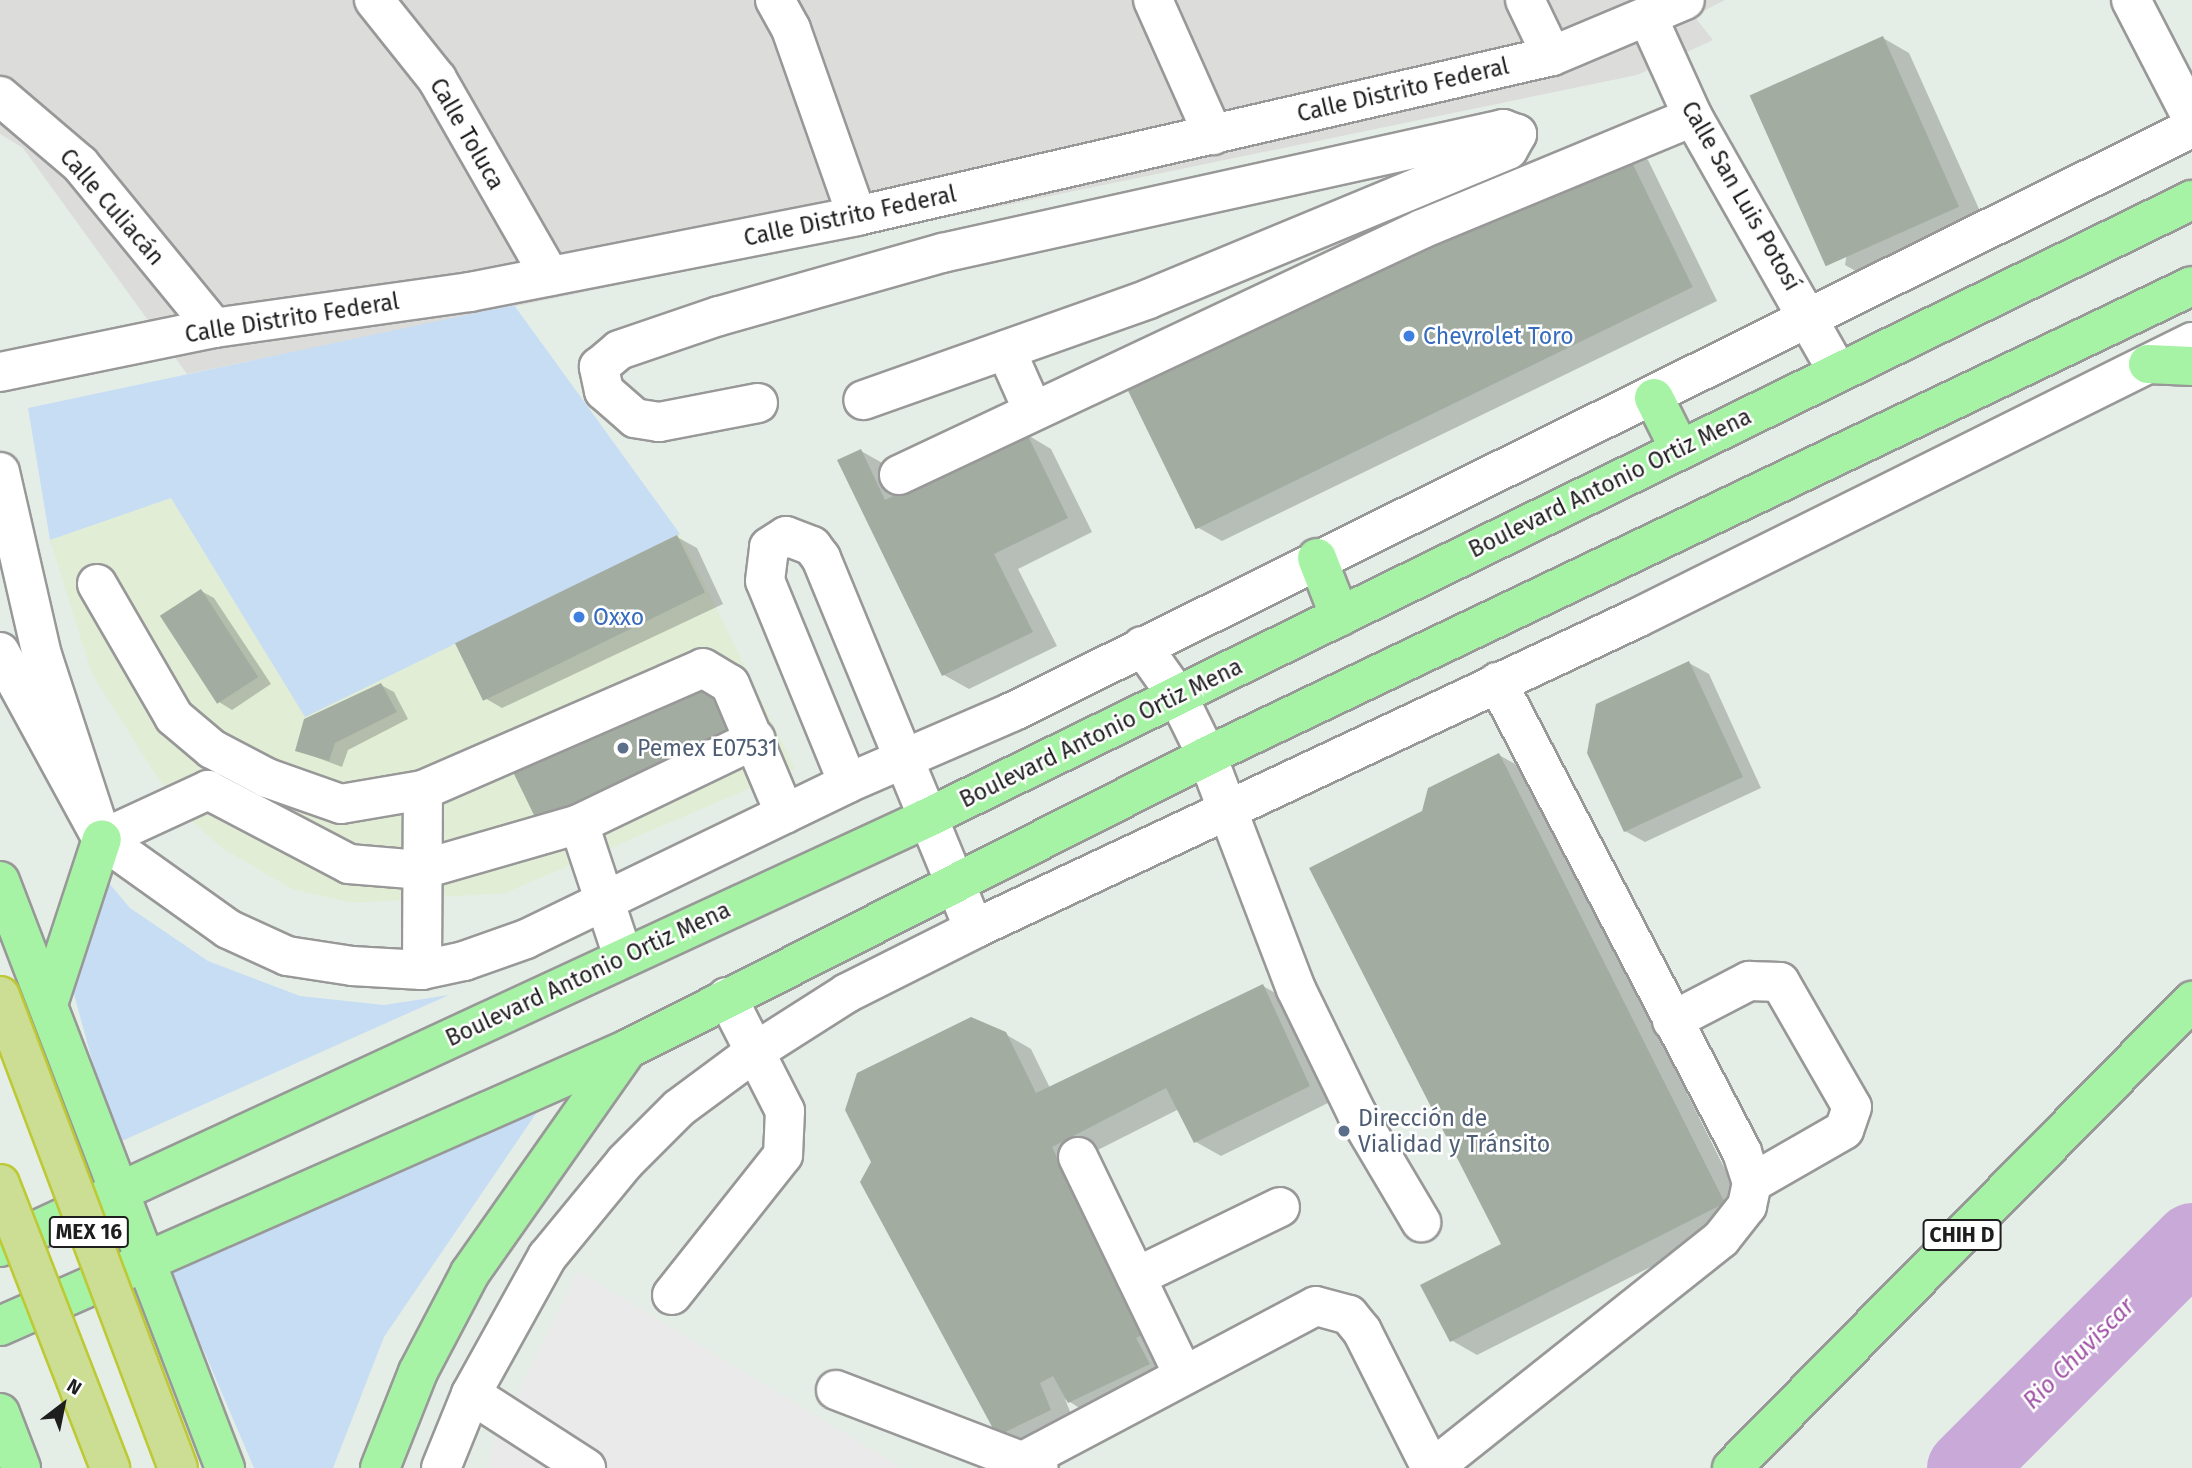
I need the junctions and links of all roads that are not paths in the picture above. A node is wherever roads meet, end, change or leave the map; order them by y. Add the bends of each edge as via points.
1 (374, 0) edge
2 (775, 0) edge
3 (1153, 0) edge
4 (1525, 0) edge
5 (1685, 0) edge
6 (2130, 0) edge
7 (1649, 20) junction
8 (1552, 56) junction
9 (0, 96) edge
10 (1693, 117) junction
11 (2192, 118) edge
12 (2192, 128) edge
13 (1213, 135) junction
14 (2192, 200) edge
15 (857, 216) junction
16 (550, 276) junction
17 (2192, 286) edge
18 (1811, 318) junction
19 (214, 328) junction
20 (2192, 342) edge
21 (1006, 350) junction
22 (2148, 364) junction
23 (2192, 366) edge
24 (1837, 370) junction
25 (0, 372) edge
26 (1654, 398) junction
27 (863, 400) dead end
28 (758, 403) dead end
29 (1033, 411) junction
30 (1679, 449) junction
31 (0, 471) edge
32 (899, 475) dead end
33 (1317, 558) junction
34 (97, 584) dead end
35 (1340, 617) junction
36 (1142, 646) junction
37 (0, 652) edge
38 (1497, 682) junction
39 (1178, 696) junction
40 (756, 739) junction
41 (1207, 756) junction
42 (903, 758) junction
43 (848, 783) junction
44 (423, 790) junction
45 (1226, 812) junction
46 (785, 814) junction
47 (927, 818) junction
48 (579, 824) junction
49 (102, 839) junction
50 (420, 870) junction
51 (0, 881) edge
52 (956, 887) junction
53 (604, 901) junction
54 (974, 929) junction
55 (623, 957) junction
56 (422, 970) junction
57 (0, 996) edge
58 (727, 997) junction
59 (49, 1001) junction
60 (2192, 1001) edge
61 (1672, 1021) junction
62 (628, 1049) junction
63 (756, 1051) junction
64 (1078, 1157) dead end
65 (1752, 1183) junction
66 (0, 1184) edge
67 (115, 1194) junction
68 (1280, 1207) dead end
69 (1421, 1222) dead end
70 (0, 1247) edge
71 (142, 1260) junction
72 (1136, 1277) junction
73 (672, 1295) dead end
74 (0, 1326) edge
75 (1182, 1372) junction
76 (836, 1390) dead end
77 (471, 1394) junction
78 (0, 1413) edge
79 (1032, 1464) edge
80 (20, 1468) edge
81 (110, 1468) edge
82 (178, 1468) edge
83 (225, 1468) edge
84 (380, 1468) edge
85 (441, 1468) edge
86 (586, 1468) edge
87 (1432, 1468) edge
88 (1732, 1468) edge

1 - 16 street, Calle Toluca via 437,79
2 - 15 street via 791,29
3 - 13 street
4 - 8 street
5 - 7 street, Calle Distrito Federal
6 - 11 street
7 - 8 street, Calle Distrito Federal
7 - 10 street, Calle San Luis Potosí
8 - 13 street, Calle Distrito Federal
9 - 19 street, Calle Culiacán via 80,164
10 - 18 street, Calle San Luis Potosí
10 - 29 street via 1553,170
12 - 18 street
13 - 15 street, Calle Distrito Federal
14 - 24 main road, Boulevard Antonio Ortiz Mena
15 - 16 street, Calle Distrito Federal
16 - 19 street, Calle Distrito Federal
17 - 41 main road
18 - 24 street, Calle San Luis Potosí
18 - 26 street
19 - 25 street, Calle Distrito Federal
20 - 22 street
21 - 27 street
21 - 28 street via 1149,299 1508,150 1517,134 1503,129 942,253 719,316 619,351 599,367 604,391 635,418 659,422
21 - 29 street
22 - 23 main road
22 - 38 street
24 - 30 main road, Boulevard Antonio Ortiz Mena
26 - 30 main road
26 - 33 street
29 - 32 street
30 - 35 main road, Boulevard Antonio Ortiz Mena
31 - 49 street via 43,655
33 - 35 main road
33 - 36 street
34 - 44 street via 174,717 212,749 267,779 341,804
35 - 39 main road, Boulevard Antonio Ortiz Mena
36 - 39 street
36 - 42 street via 1012,712
37 - 49 street
38 - 45 street
38 - 61 street
39 - 41 street
39 - 47 main road, Boulevard Antonio Ortiz Mena
40 - 44 street via 730,684 714,671 692,669
40 - 46 street
40 - 48 street
41 - 45 street
41 - 52 main road
42 - 43 street
42 - 43 street via 821,558 812,546 786,536 769,547 765,581
42 - 47 street
43 - 46 street
44 - 50 street
45 - 54 street
45 - 69 street via 1296,989
46 - 53 street
47 - 52 street
47 - 55 main road, Boulevard Antonio Ortiz Mena
48 - 50 street
48 - 53 street
49 - 50 street via 208,790 349,863
49 - 56 street via 228,929 287,956
49 - 59 main road
50 - 56 street
51 - 59 main road
52 - 54 street
52 - 58 main road
53 - 55 street
53 - 56 street via 526,939
54 - 63 street via 848,993
55 - 67 main road, Boulevard Antonio Ortiz Mena
57 - 82 highway, MEX 16, bridge
58 - 62 main road
58 - 63 street
59 - 67 main road
60 - 88 main road, CHIH D
61 - 65 street
61 - 65 street via 1749,981 1780,982 1852,1107 1844,1130
62 - 71 main road
62 - 84 main road via 470,1273 418,1372
63 - 73 street via 785,1111 783,1155
63 - 77 street via 679,1108 625,1162 547,1257
64 - 72 street
65 - 87 street via 1747,1206 1721,1239
66 - 81 highway, MEX 16, bridge
67 - 70 main road, Boulevard Antonio Ortiz Mena
67 - 71 main road
68 - 72 street
71 - 74 main road
71 - 83 main road
72 - 75 street
75 - 79 street
75 - 87 street via 1293,1315 1333,1308 1362,1331
76 - 79 street
77 - 85 street
77 - 86 street
78 - 80 main road

